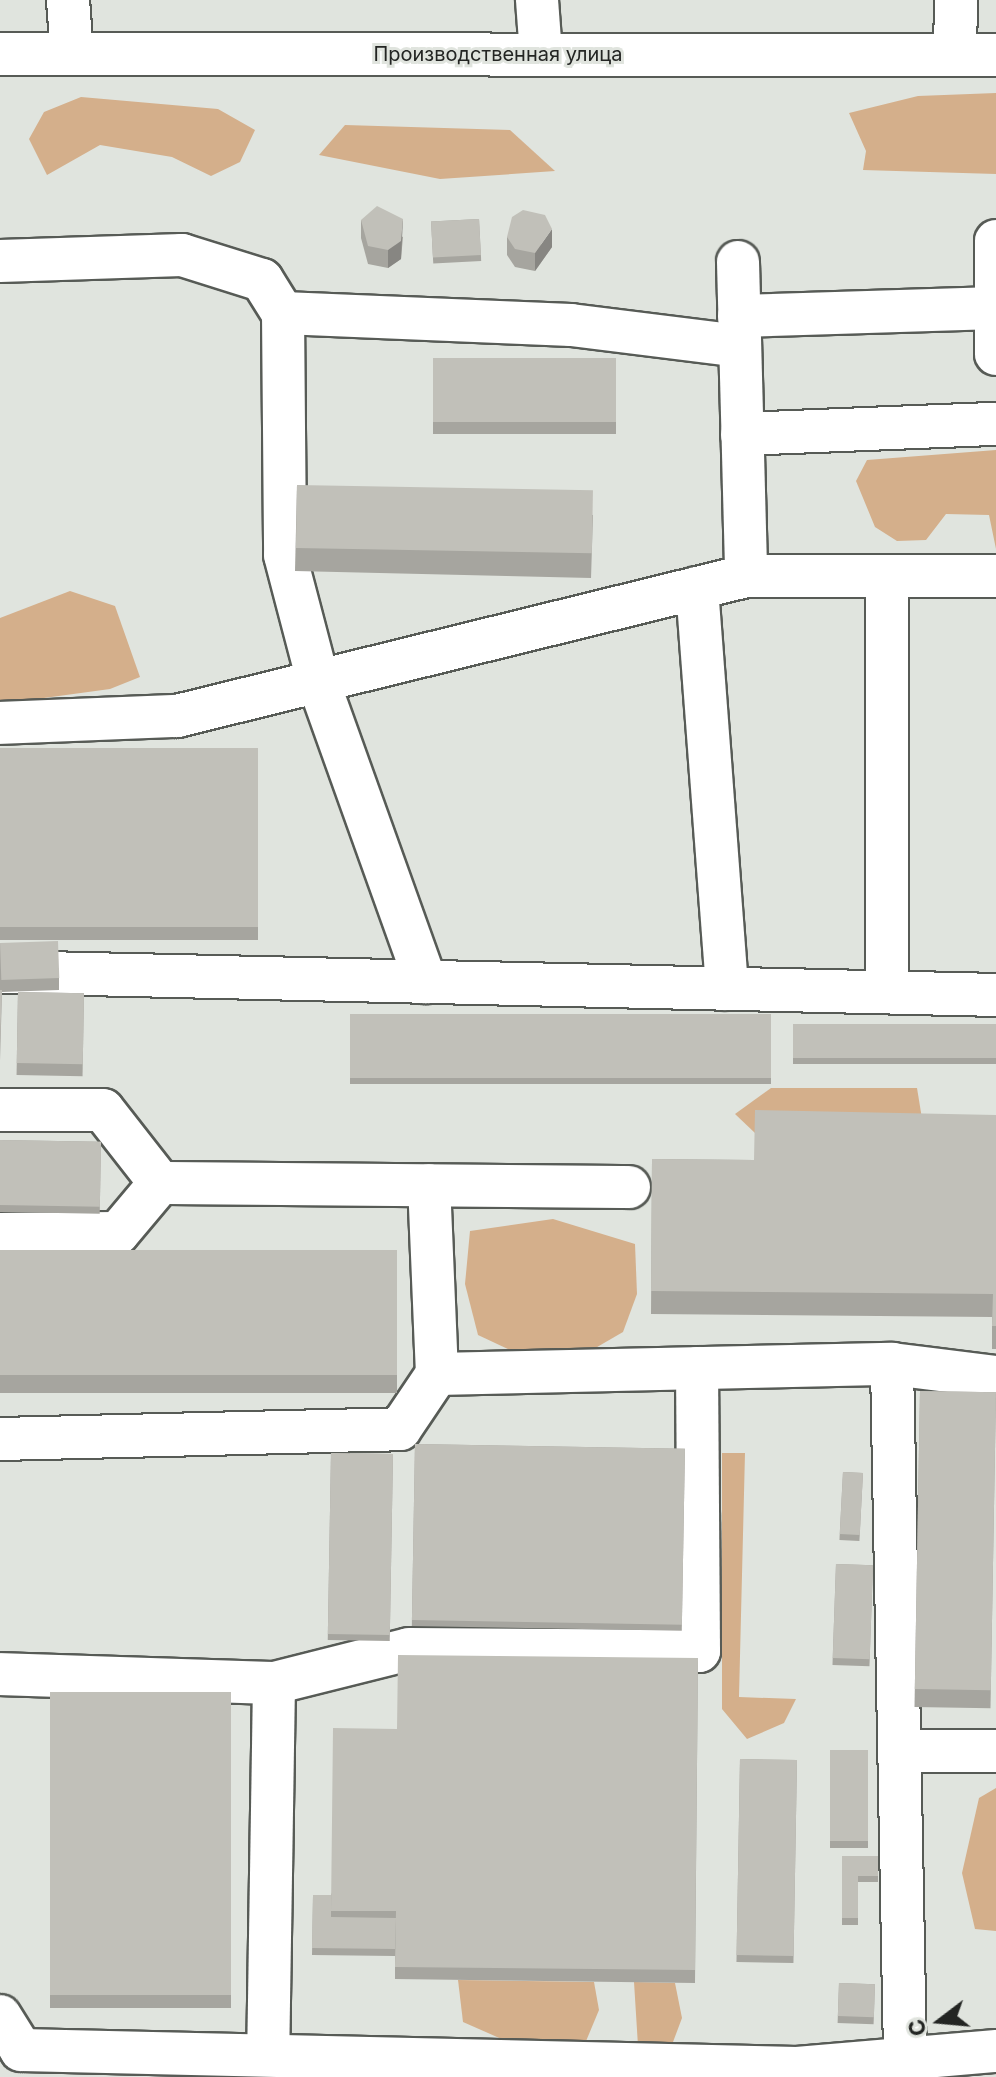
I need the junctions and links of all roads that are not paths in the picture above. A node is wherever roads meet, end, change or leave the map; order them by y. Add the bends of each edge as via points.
1 (68, 0) edge
2 (537, 0) edge
3 (956, 0) edge
4 (0, 54) edge
5 (72, 54) junction
6 (541, 54) junction
7 (955, 55) junction
8 (996, 55) edge
9 (996, 241) edge
10 (0, 261) edge
11 (738, 262) dead end
12 (996, 308) edge
13 (283, 313) junction
14 (739, 331) junction
15 (996, 354) edge
16 (996, 424) edge
17 (742, 434) junction
18 (746, 576) junction
19 (887, 576) junction
20 (996, 576) edge
21 (697, 588) junction
22 (318, 681) junction
23 (0, 723) edge
24 (0, 972) edge
25 (426, 982) junction
26 (727, 989) junction
27 (887, 992) junction
28 (996, 995) edge
29 (0, 1110) edge
30 (160, 1183) junction
31 (429, 1185) junction
32 (629, 1187) dead end
33 (0, 1234) edge
34 (892, 1364) junction
35 (697, 1368) junction
36 (437, 1374) junction
37 (996, 1377) edge
38 (0, 1439) edge
39 (0, 1674) edge
40 (274, 1683) junction
41 (900, 1751) junction
42 (996, 1751) edge
43 (14, 2048) edge
44 (996, 2051) edge
45 (268, 2052) junction
46 (905, 2054) junction

1 - 5 street
2 - 6 street
3 - 7 street
4 - 5 street, Производственная улица
5 - 6 street, Производственная улица
6 - 7 street, Производственная улица
7 - 8 street, Производственная улица
9 - 12 street
10 - 13 street via 182,255 262,280
11 - 14 street
12 - 14 street
12 - 15 street
13 - 14 street
13 - 22 street via 285,555
14 - 17 street
16 - 17 street
17 - 18 street
18 - 19 street
18 - 21 street
19 - 20 street
19 - 27 street
21 - 22 street
21 - 26 street
22 - 23 street via 177,716
22 - 25 street
24 - 25 street
25 - 26 street
26 - 27 street
27 - 28 street
29 - 30 street via 103,1110
30 - 31 street
30 - 33 street via 118,1233
31 - 32 street
31 - 36 street
34 - 35 street
34 - 37 street
34 - 41 street
35 - 36 street
35 - 40 street via 699,1651 409,1649
36 - 38 street via 400,1429
39 - 40 street
40 - 45 street
41 - 42 street
41 - 46 street
43 - 45 street
44 - 46 street
45 - 46 street via 797,2068

